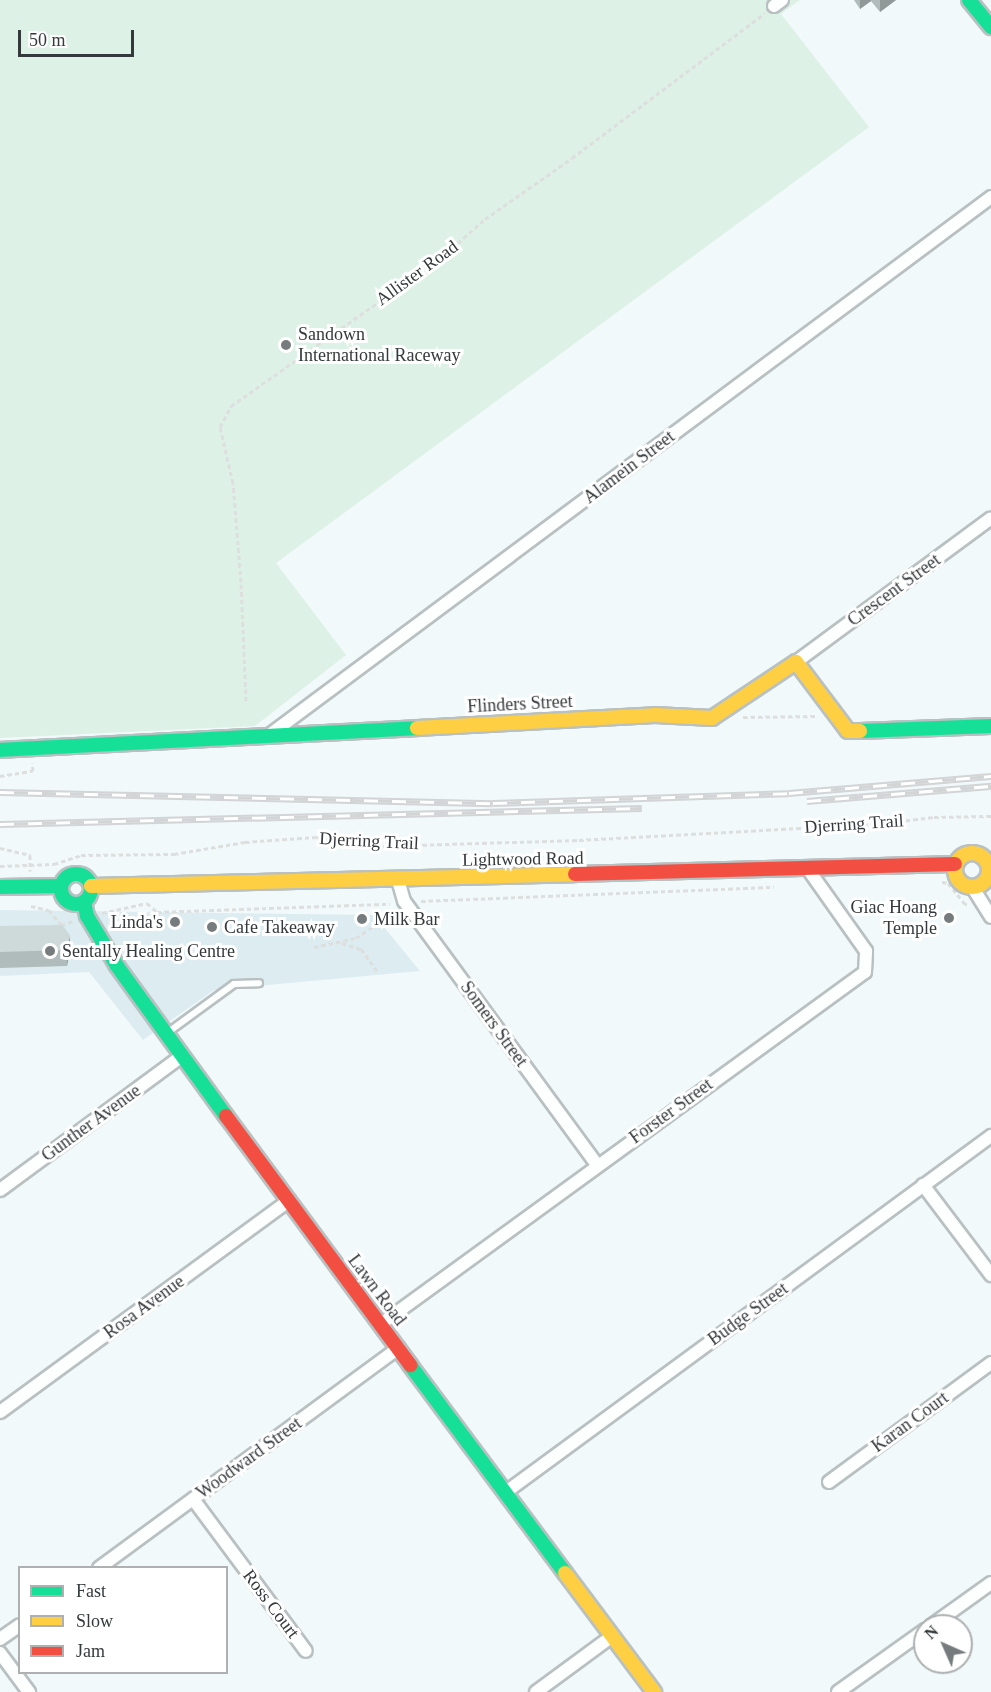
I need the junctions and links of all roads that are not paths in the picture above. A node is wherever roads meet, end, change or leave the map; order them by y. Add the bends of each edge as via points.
1 (969, 0) edge
2 (991, 27) edge
3 (991, 198) edge
4 (991, 518) edge
5 (796, 662) junction
6 (991, 726) edge
7 (267, 737) junction
8 (0, 750) edge
9 (955, 864) junction
10 (990, 864) edge
11 (808, 869) junction
12 (398, 880) junction
13 (61, 886) junction
14 (91, 886) junction
15 (0, 887) edge
16 (975, 894) junction
17 (84, 902) junction
18 (991, 916) edge
19 (259, 983) dead end
20 (167, 1034) junction
21 (182, 1056) junction
22 (991, 1136) edge
23 (597, 1165) junction
24 (923, 1185) junction
25 (0, 1190) edge
26 (288, 1201) junction
27 (991, 1275) edge
28 (381, 1324) junction
29 (399, 1348) junction
30 (991, 1363) edge
31 (0, 1412) edge
32 (829, 1482) dead end
33 (506, 1492) junction
34 (193, 1499) junction
35 (102, 1566) edge
36 (991, 1583) edge
37 (948, 1614) edge
38 (18, 1626) edge
39 (611, 1637) junction
40 (0, 1639) edge
41 (913, 1639) edge
42 (306, 1651) dead end
43 (0, 1653) edge
44 (29, 1692) edge
45 (536, 1692) edge
46 (654, 1692) edge
47 (838, 1692) edge

1 - 2 street
3 - 7 street, Alamein Street
4 - 5 street, Crescent Street
5 - 6 street via 848,731
5 - 7 street, Flinders Street via 712,718 655,715
7 - 8 street, Flinders Street
9 - 10 street via 969,853 981,855
9 - 11 street, Lightwood Road
9 - 16 street via 958,880
10 - 16 street via 987,880
11 - 12 street, Lightwood Road
11 - 23 street, Forster Street via 866,951 865,972
12 - 14 street, Lightwood Road
12 - 23 street, Somers Street via 404,901
13 - 14 street via 66,877 76,873 86,877
13 - 15 street
13 - 17 street via 62,896 69,903
14 - 17 street
16 - 18 street
17 - 20 street, Lawn Road via 87,916 112,959
19 - 20 lane via 234,984
20 - 21 street, Lawn Road
21 - 25 street, Gunther Avenue
21 - 26 street, Lawn Road
22 - 24 street, Budge Street
23 - 28 street, Forster Street
24 - 27 street
24 - 33 street, Budge Street
26 - 28 street, Lawn Road
26 - 31 street, Rosa Avenue
28 - 29 street, Lawn Road
29 - 33 street, Lawn Road
29 - 34 street, Woodward Street
30 - 32 street, Karan Court
33 - 39 street, Lawn Road
34 - 35 street, Woodward Street
34 - 42 street, Ross Court
36 - 37 street
38 - 40 street
39 - 45 street
39 - 46 street, Lawn Road
41 - 47 street
43 - 44 street

